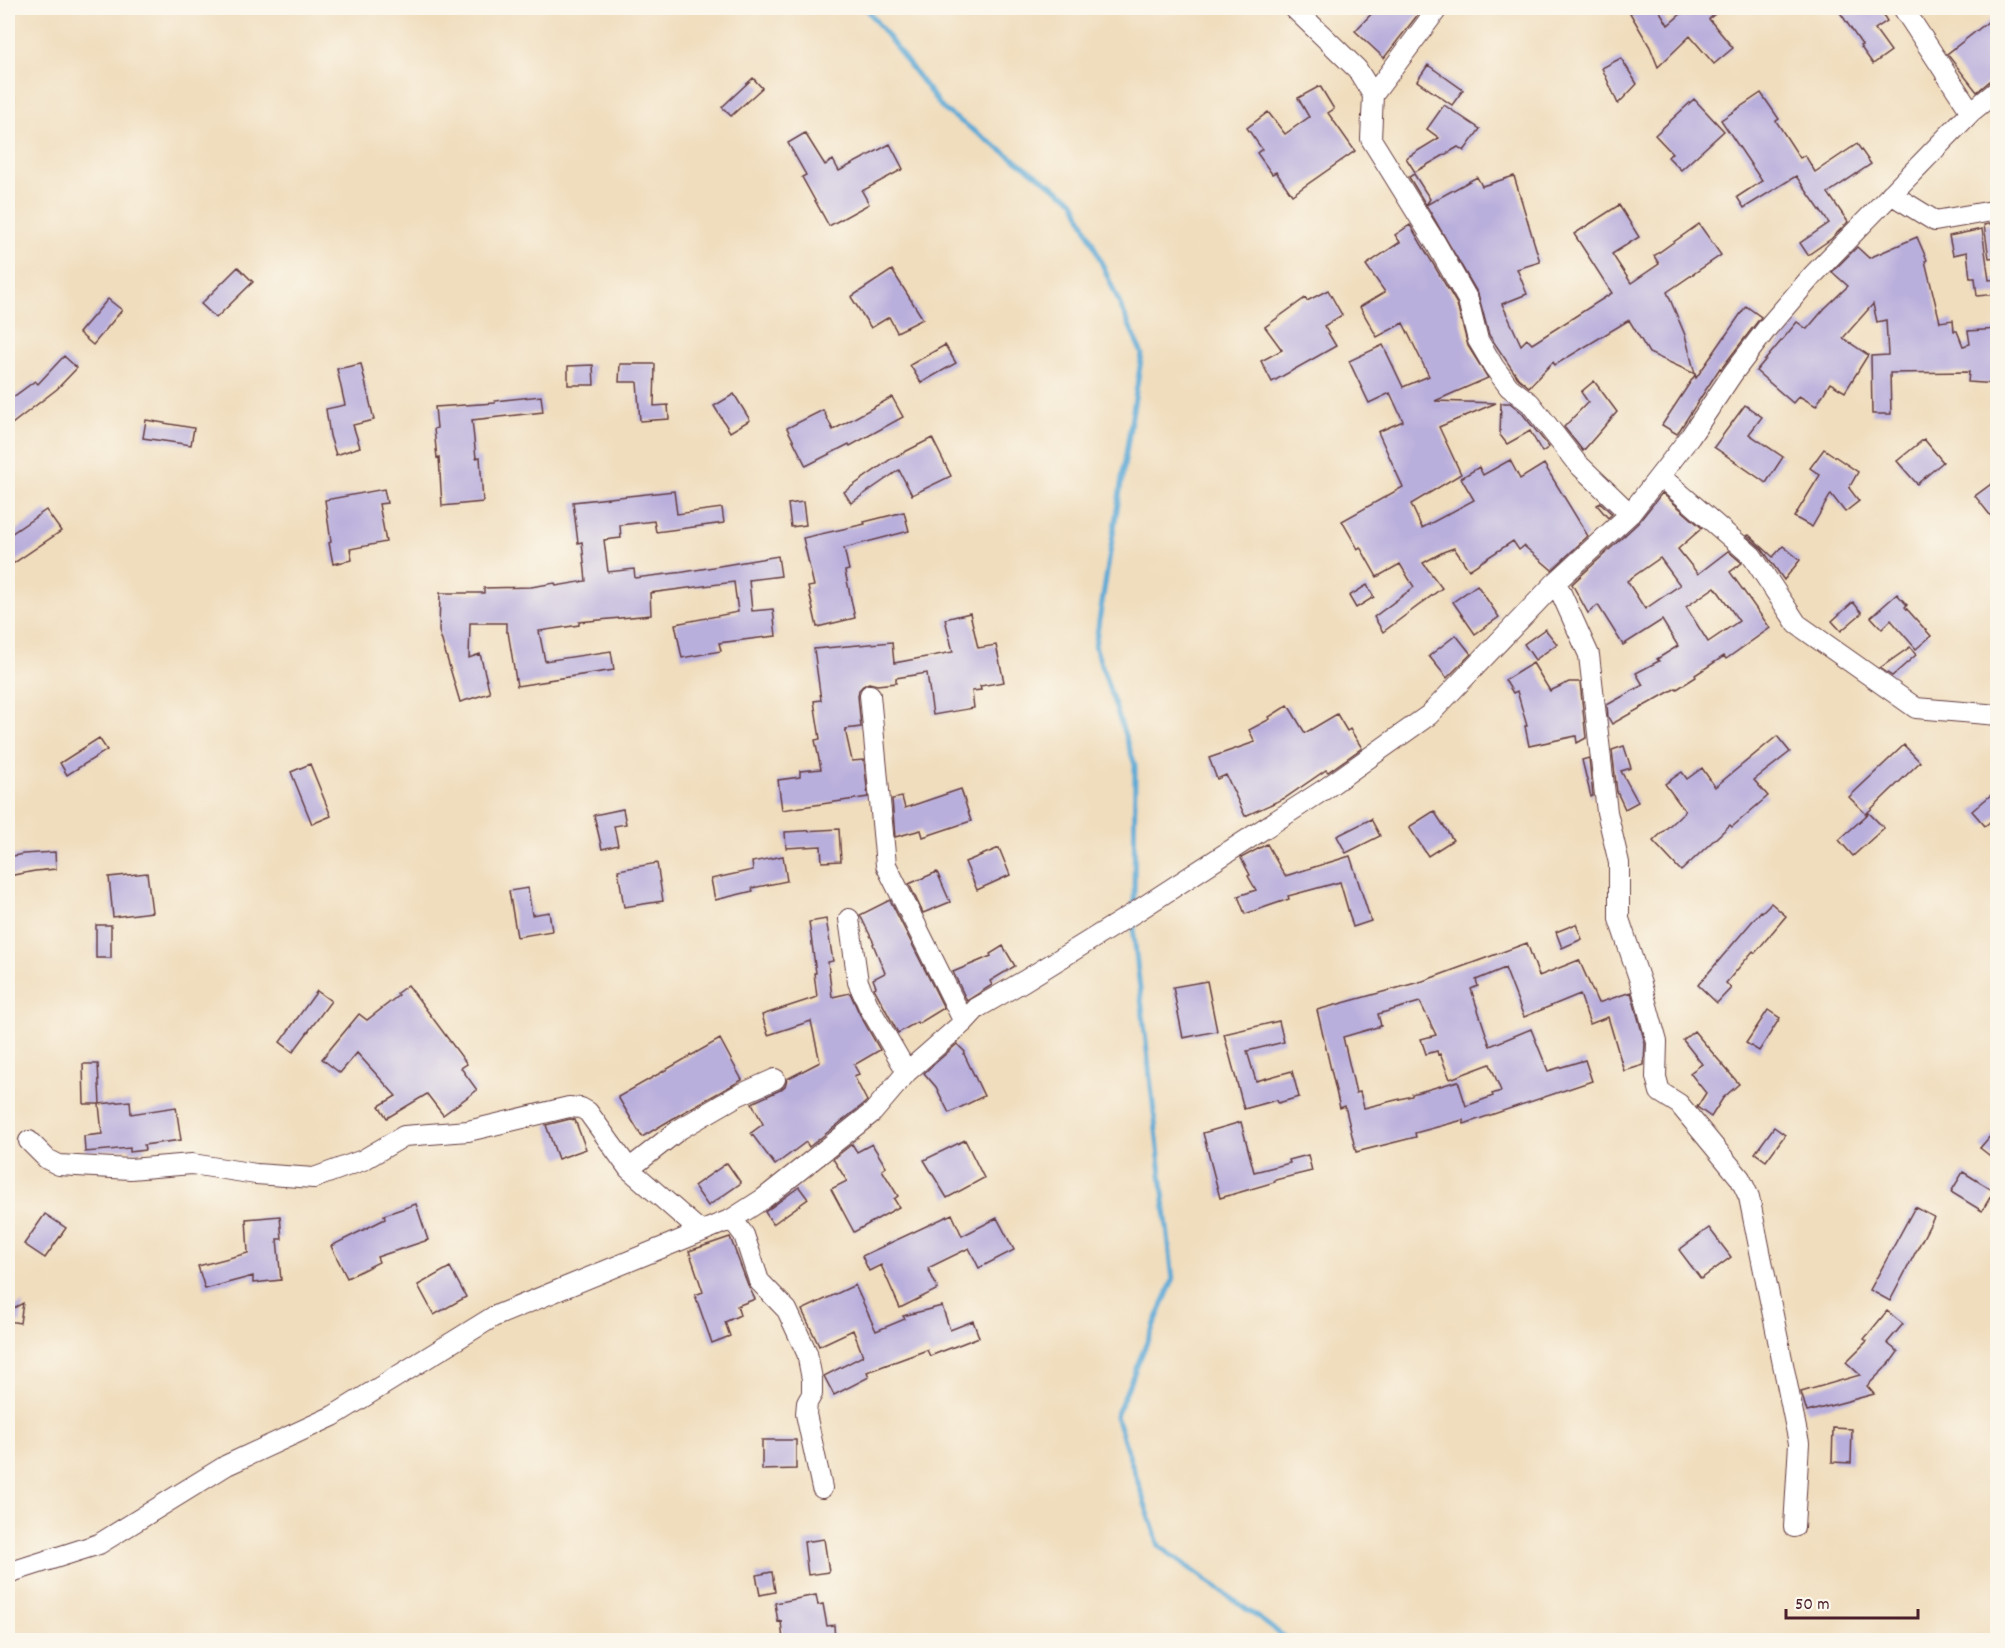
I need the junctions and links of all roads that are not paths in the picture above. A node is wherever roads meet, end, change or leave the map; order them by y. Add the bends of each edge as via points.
1 (1294, 8) edge
2 (1438, 8) edge
3 (1903, 8) edge
4 (1998, 90) edge
5 (1373, 95) junction
6 (1971, 112) junction
7 (1891, 194) junction
8 (1998, 210) edge
9 (1660, 476) junction
10 (1630, 514) junction
11 (1556, 582) junction
12 (870, 695) dead end
13 (1998, 715) edge
14 (849, 919) dead end
15 (964, 1022) junction
16 (907, 1072) junction
17 (775, 1079) dead end
18 (29, 1141) dead end
19 (628, 1169) junction
20 (732, 1219) junction
21 (700, 1231) junction
22 (822, 1488) dead end
23 (1794, 1527) dead end
24 (8, 1573) edge

1 - 5 street via 1357,69
2 - 5 street
3 - 6 street
4 - 6 street
5 - 10 street via 1371,139 1468,300 1478,340 1494,367 1509,387 1530,403 1576,462
6 - 7 street
7 - 8 street via 1935,221
7 - 9 street via 1768,327
9 - 10 street
9 - 13 street via 1752,556 1797,624 1916,708
10 - 11 street
11 - 15 street via 1429,714 1325,789 977,1008
11 - 23 street via 1589,656 1607,812 1619,863 1619,919 1657,1042 1656,1077 1660,1092 1679,1104 1740,1178 1749,1197 1800,1443
12 - 15 street via 886,865
14 - 16 street via 858,982
15 - 16 street
16 - 20 street via 873,1112
17 - 19 street via 680,1129
18 - 19 street via 47,1160 59,1165 130,1169 192,1164 314,1178 363,1160 404,1136 468,1131 569,1107 588,1112
19 - 21 street
20 - 21 street
20 - 22 street via 744,1235 759,1281 787,1310 807,1353 812,1394 806,1414
21 - 24 street via 493,1317 333,1416 227,1465 99,1544

